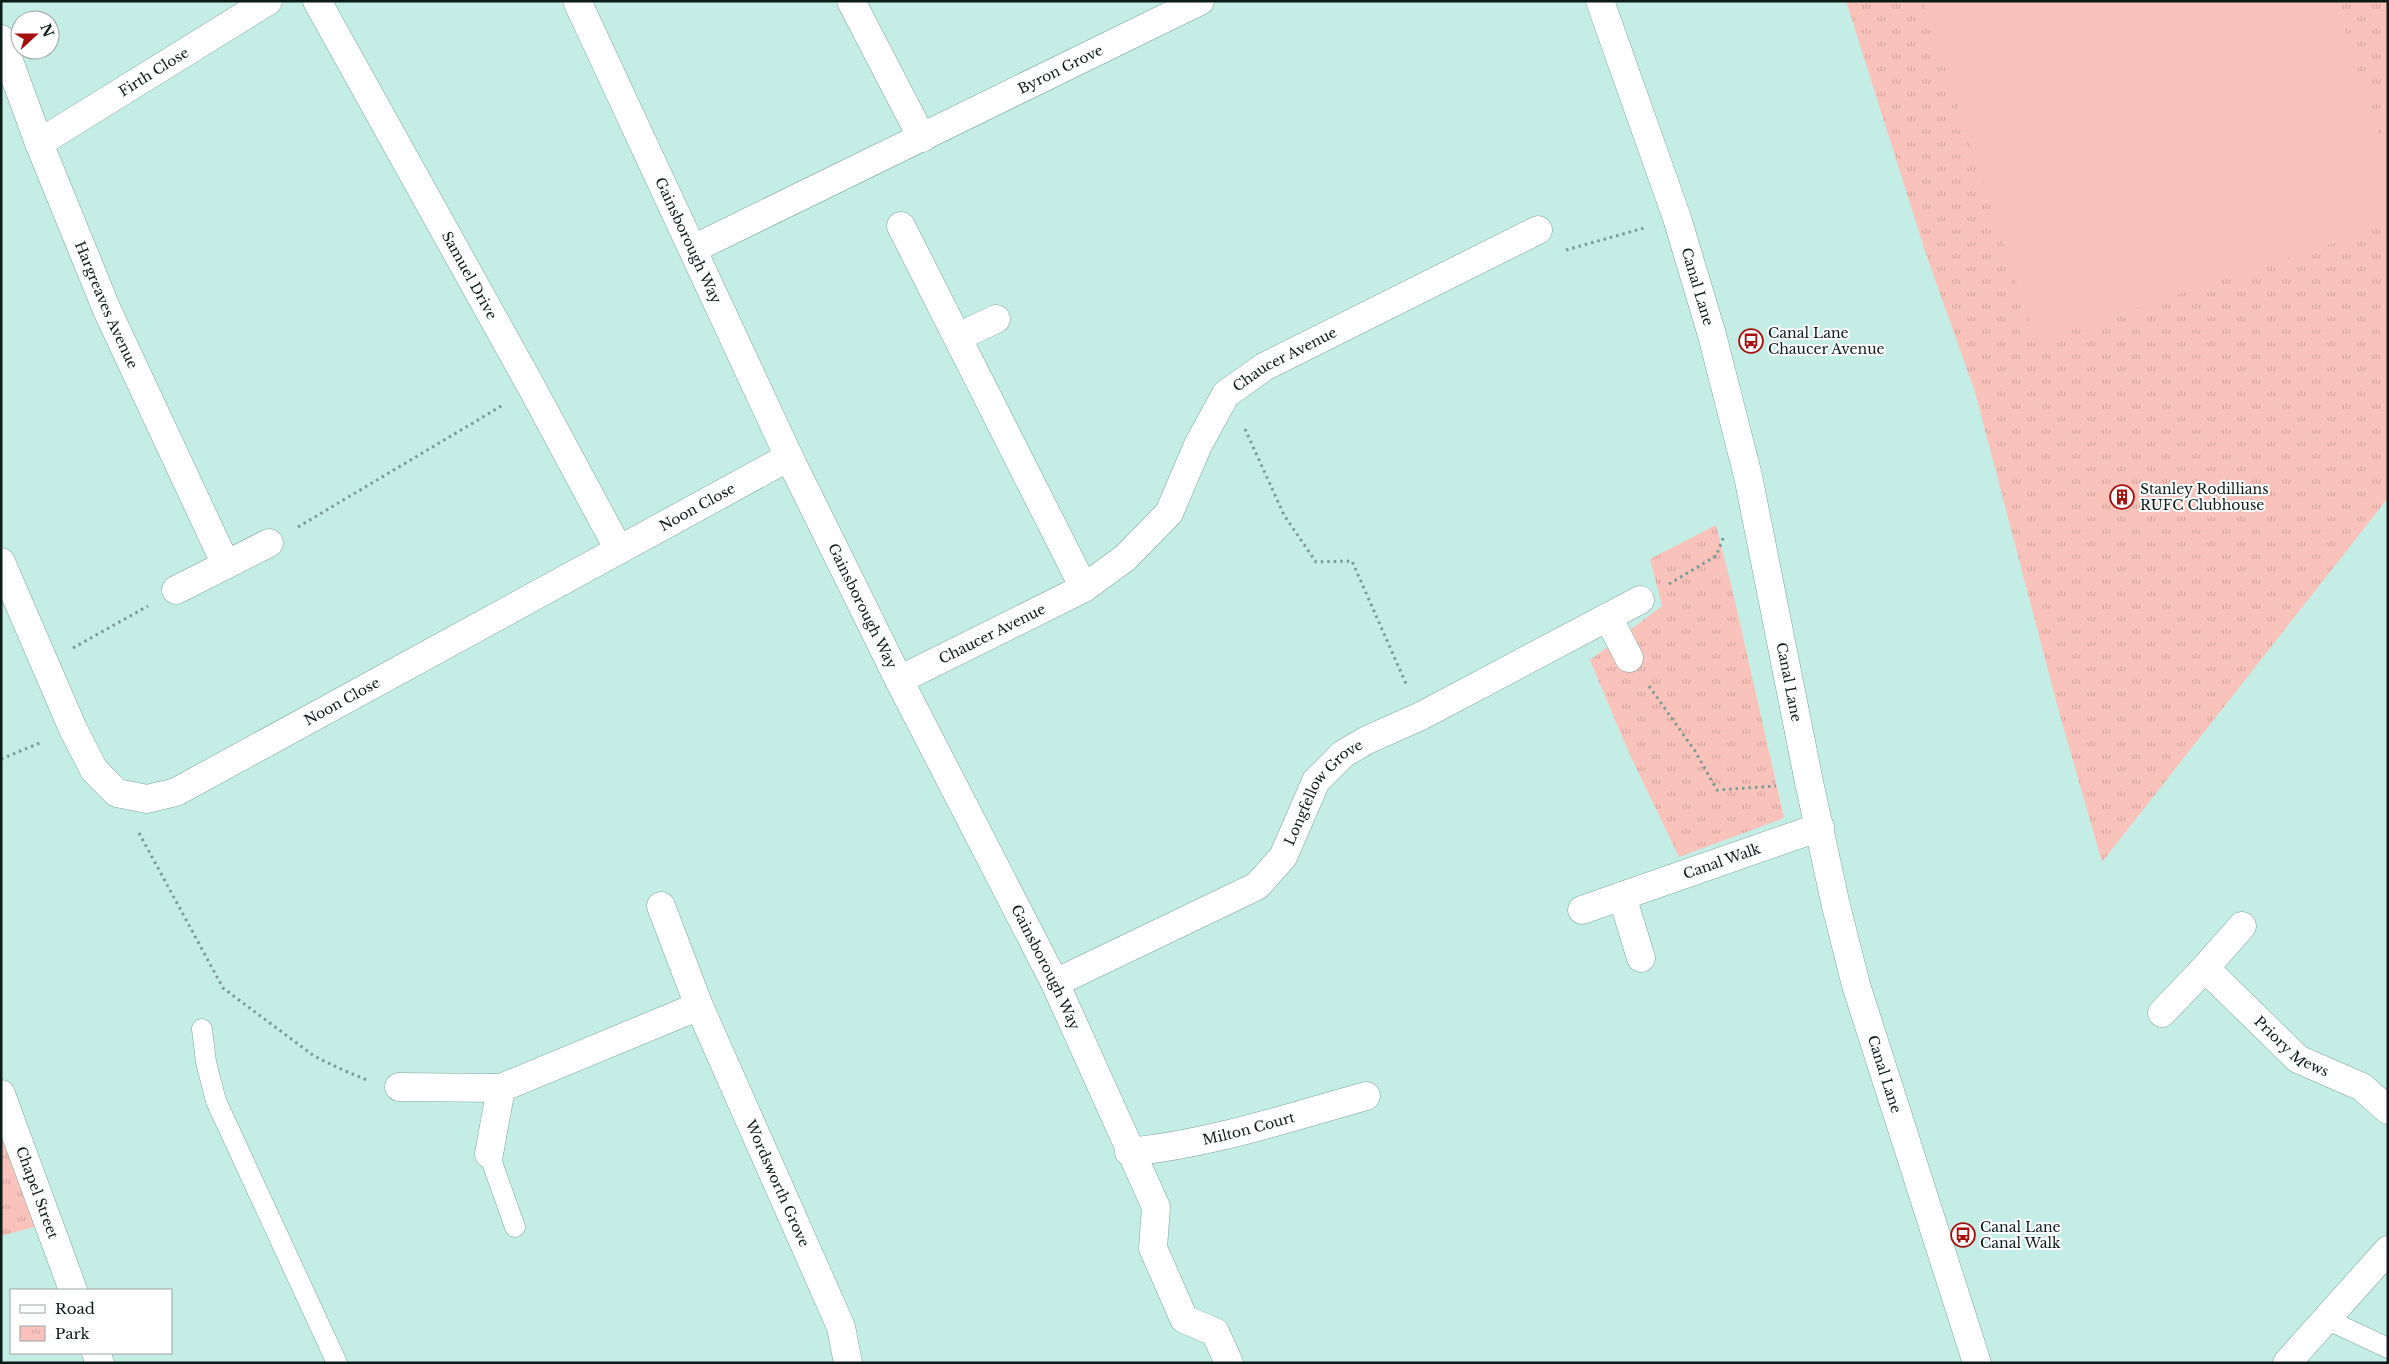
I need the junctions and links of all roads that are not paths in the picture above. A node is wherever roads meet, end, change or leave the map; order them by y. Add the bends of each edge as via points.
1 (268, 1) edge
2 (317, 1) edge
3 (577, 1) edge
4 (851, 1) edge
5 (1200, 1) edge
6 (1600, 1) edge
7 (1, 39) edge
8 (922, 138) junction
9 (39, 142) junction
10 (901, 226) dead end
11 (1538, 230) dead end
12 (693, 249) junction
13 (996, 319) dead end
14 (958, 338) junction
15 (789, 456) junction
16 (269, 544) road end
17 (619, 550) junction
18 (1, 562) edge
19 (226, 565) junction
20 (1084, 588) junction
21 (176, 590) road end
22 (1640, 600) road end
23 (1608, 617) junction
24 (1629, 658) road end
25 (899, 680) junction
26 (1820, 827) junction
27 (1622, 896) junction
28 (661, 906) dead end
29 (1582, 910) dead end
30 (2242, 926) dead end
31 (1641, 958) dead end
32 (2205, 968) junction
33 (1055, 983) junction
34 (699, 1006) junction
35 (2162, 1013) dead end
36 (202, 1029) dead end
37 (399, 1087) road end
38 (501, 1088) junction
39 (1, 1094) edge
40 (1366, 1096) dead end
41 (2388, 1110) edge
42 (1129, 1152) junction
43 (489, 1154) joint
44 (514, 1227) dead end
45 (2388, 1250) edge
46 (73, 1289) edge
47 (2326, 1319) junction
48 (2388, 1348) edge
49 (337, 1363) edge
50 (848, 1363) edge
51 (1229, 1363) edge
52 (1976, 1363) edge
53 (2287, 1363) edge

1 - 9 street, Firth Close
2 - 17 street, Samuel Drive
3 - 12 street, Gainsborough Way
4 - 8 street
5 - 8 street, Byron Grove
6 - 26 street, Canal Lane via 1677,218 1712,335 1748,476
7 - 9 street, Hargreaves Avenue
8 - 12 street, Byron Grove
9 - 19 street, Hargreaves Avenue via 107,310
10 - 14 street
11 - 20 street, Chaucer Avenue via 1264,367 1226,394 1198,445 1169,513 1125,558
12 - 15 street, Gainsborough Way
13 - 14 street
14 - 20 street
15 - 17 street, Noon Close
15 - 25 street, Gainsborough Way
16 - 19 street
17 - 18 street, Noon Close via 176,792 148,799 117,793 94,770
19 - 21 street
20 - 25 street, Chaucer Avenue
22 - 23 street, Longfellow Grove
23 - 24 street
23 - 33 street, Longfellow Grove via 1342,754 1316,781 1283,857 1256,886
25 - 33 street, Gainsborough Way
26 - 27 street, Canal Walk
26 - 52 street, Canal Lane via 1856,985
27 - 29 street, Canal Walk
27 - 31 street
28 - 34 street, Wordsworth Grove
30 - 32 street
32 - 35 street
32 - 41 street, Priory Mews via 2298,1059 2362,1087
33 - 42 street, Gainsborough Way
34 - 38 street
34 - 50 street, Wordsworth Grove via 841,1327
36 - 49 lane via 216,1101
37 - 38 street
38 - 43 street
39 - 46 street, Chapel Street
40 - 42 street, Milton Court via 1246,1130 1163,1149
42 - 51 street, Gainsborough Way via 1156,1207 1153,1248 1184,1320 1215,1332
43 - 44 lane
45 - 47 street
47 - 48 lane
47 - 53 street

